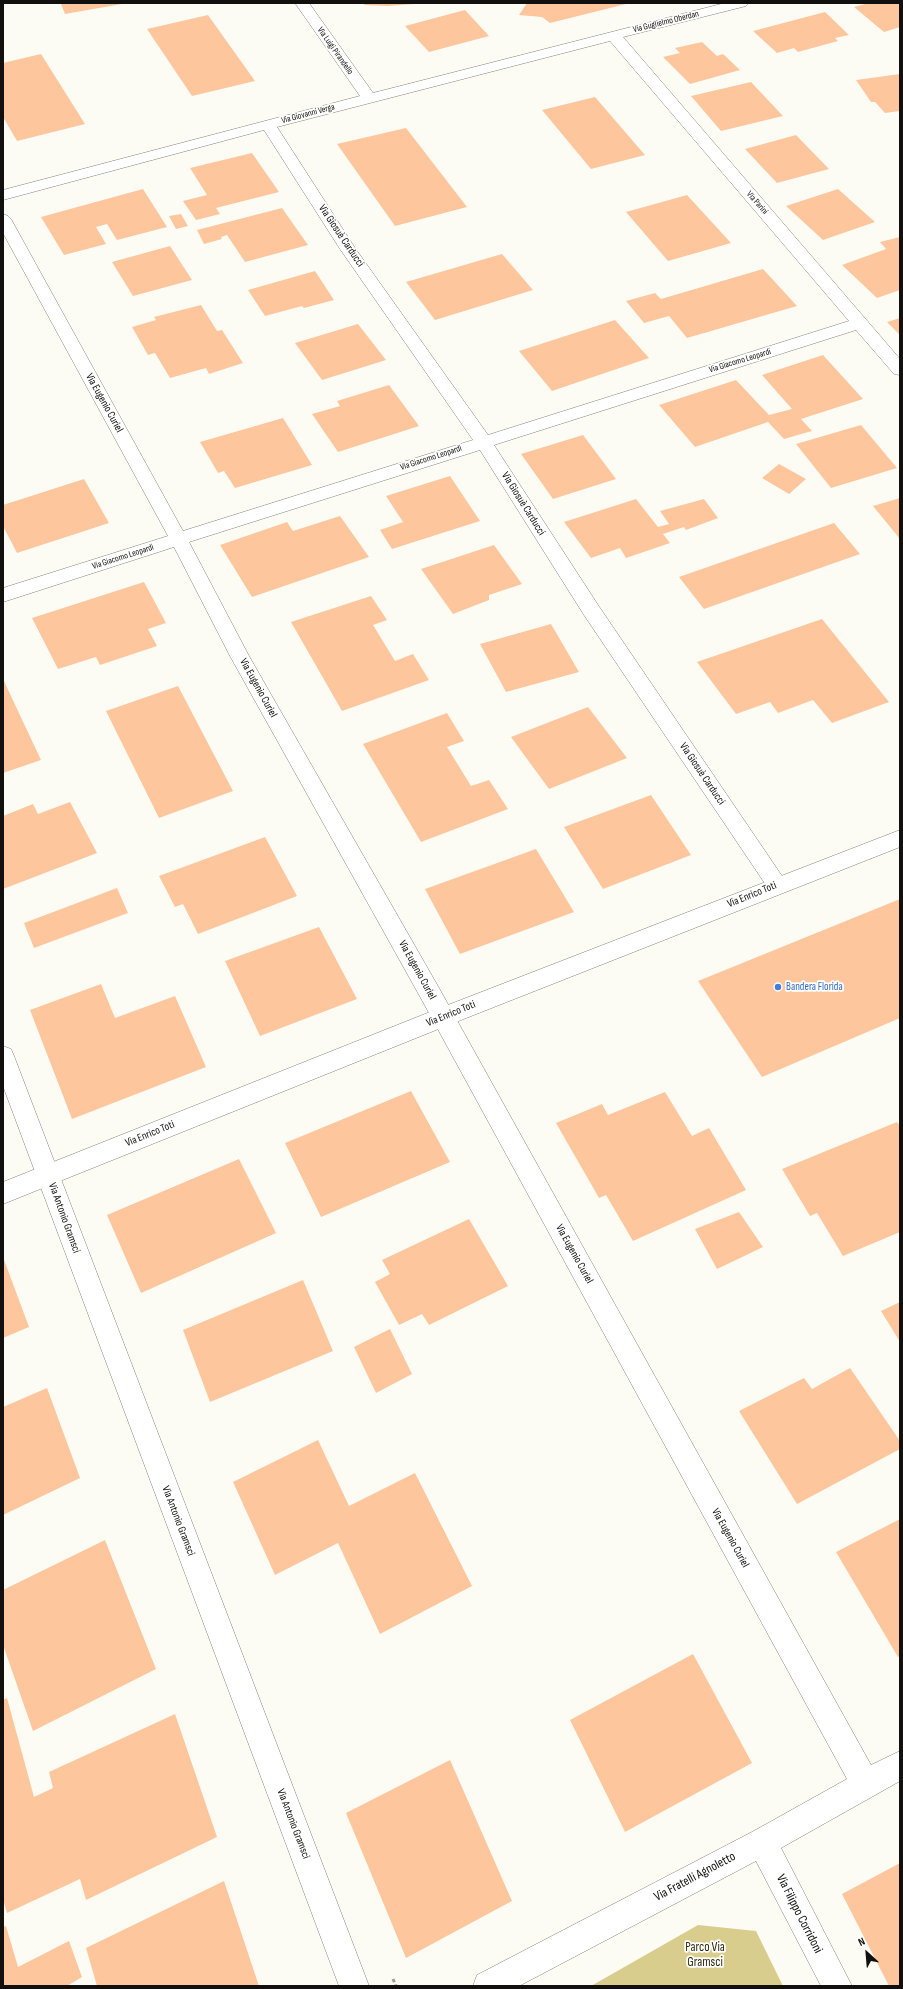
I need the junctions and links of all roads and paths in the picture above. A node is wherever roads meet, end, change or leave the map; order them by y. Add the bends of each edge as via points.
1 (302, 3) edge
2 (741, 3) edge
3 (614, 36) junction
4 (369, 98) junction
5 (268, 125) junction
6 (3, 195) edge
7 (3, 220) edge
8 (860, 323) junction
9 (900, 370) edge
10 (484, 442) junction
11 (178, 539) junction
12 (3, 595) edge
13 (900, 838) edge
14 (777, 885) junction
15 (443, 1017) junction
16 (3, 1056) edge
17 (48, 1175) junction
18 (3, 1193) edge
19 (900, 1765) edge
20 (866, 1784) junction
21 (762, 1842) junction
22 (390, 1971) dead end
23 (354, 1986) edge
24 (396, 1986) edge
25 (488, 1986) edge
26 (837, 1986) edge

1 - 4 street, Via Luigi Pirandello
2 - 3 street, Via Guglielmo Oberdan
3 - 4 street, Via Giovanni Verga
3 - 8 street, Via Parini
4 - 5 street, Via Giovanni Verga
5 - 6 street, Via Giovanni Verga
5 - 10 street, Via Giosuè Carducci via 348,249
7 - 11 street, Via Eugenio Curiel
8 - 9 street, Via Parini
8 - 10 street, Via Giacomo Leopardi
10 - 11 street, Via Giacomo Leopardi
10 - 14 street, Via Giosuè Carducci via 590,610
11 - 12 street, Via Giacomo Leopardi
11 - 15 street, Via Eugenio Curiel via 240,656
13 - 14 street, Via Enrico Toti
14 - 15 street, Via Enrico Toti
15 - 17 street, Via Enrico Toti
15 - 20 street, Via Eugenio Curiel
16 - 17 street, Via Antonio Gramsci
17 - 18 street, Via Enrico Toti
17 - 23 street, Via Antonio Gramsci
19 - 20 street, Via Fratelli Agnoletto
20 - 21 street, Via Fratelli Agnoletto
21 - 25 street, Via Fratelli Agnoletto
21 - 26 street, Via Filippo Corridoni
22 - 24 path

